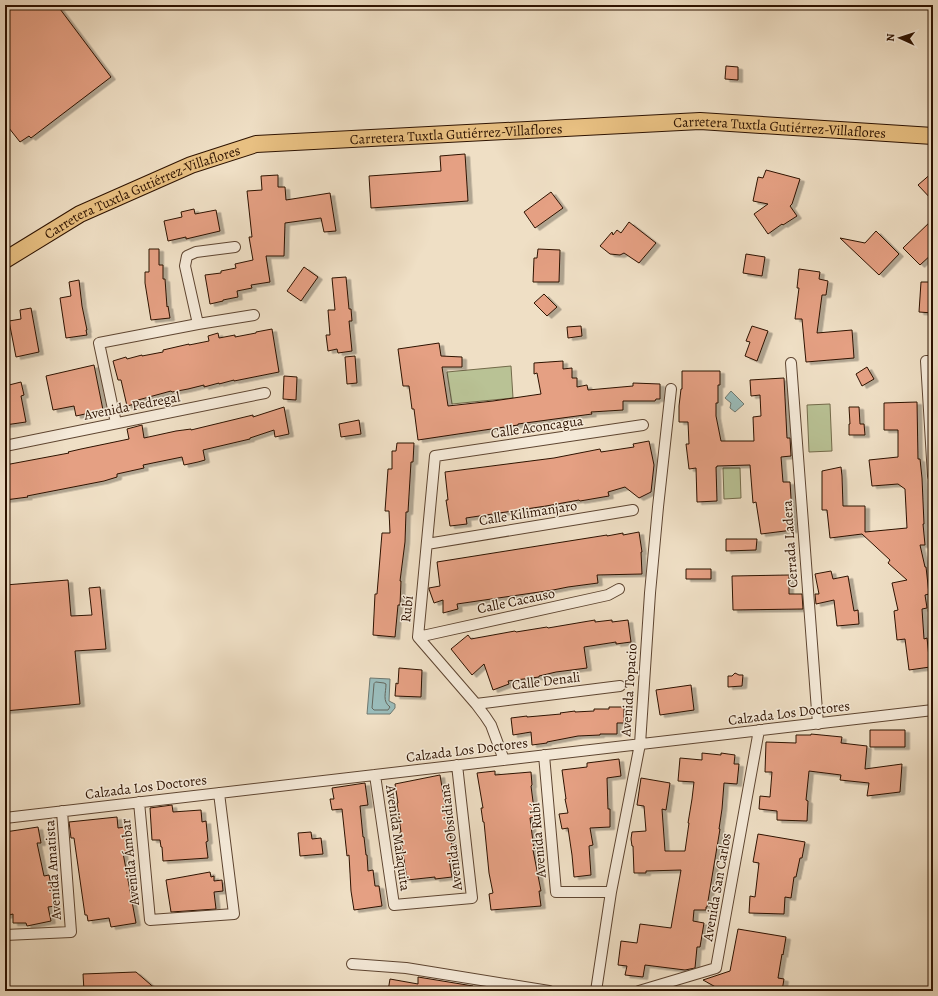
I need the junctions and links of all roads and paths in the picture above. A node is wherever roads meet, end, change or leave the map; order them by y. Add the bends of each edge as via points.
1 (933, 136) edge
2 (235, 247) dead end
3 (5, 260) edge
4 (254, 315) dead end
5 (198, 324) junction
6 (929, 361) edge
7 (791, 363) dead end
8 (672, 389) dead end
9 (265, 393) dead end
10 (116, 424) junction
11 (643, 425) dead end
12 (5, 446) edge
13 (435, 456) joint
14 (933, 476) edge
15 (632, 510) dead end
16 (427, 544) junction
17 (619, 588) dead end
18 (418, 637) junction
19 (620, 686) dead end
20 (476, 704) junction
21 (933, 710) edge
22 (818, 724) junction
23 (759, 730) junction
24 (640, 744) junction
25 (544, 755) junction
26 (504, 760) junction
27 (457, 765) junction
28 (375, 775) junction
29 (219, 793) junction
30 (139, 802) junction
31 (62, 811) junction
32 (5, 818) edge
33 (611, 892) junction
34 (394, 905) joint
35 (5, 935) edge
36 (352, 964) dead end
37 (549, 991) edge
38 (596, 991) edge
39 (639, 991) edge

1 - 3 main road, Carretera Tuxtla Gutiérrez-Villaflores via 700,121 256,144 191,165 80,214
2 - 5 street via 196,252 187,256 185,266
4 - 5 street
5 - 10 street via 99,342
6 - 14 street
7 - 22 street, Cerrada Ladera
8 - 24 street, Avenida Topacio via 650,593
9 - 10 street, Avenida Pedregal
10 - 12 street, Avenida Pedregal
11 - 13 street, Calle Aconcagua
13 - 16 street, Rubí
15 - 16 street, Calle Kilimanjaro
16 - 18 street, Rubí
17 - 18 street, Calle Cacauso via 608,595
18 - 20 street, Rubí
19 - 20 street, Calle Denali
20 - 26 street, Rubí via 491,725
21 - 22 street, Calzada Los Doctores
22 - 23 street, Calzada Los Doctores
23 - 24 street, Calzada Los Doctores
23 - 39 street, Avenida San Carlos via 716,968
24 - 25 street, Calzada Los Doctores
24 - 33 street, Avenida Topacio
25 - 26 street, Calzada Los Doctores
25 - 33 street, Avenida Rubí via 556,892
26 - 27 street, Calzada Los Doctores
27 - 28 street, Calzada Los Doctores
27 - 34 street, Avenida Obsidiana via 472,898
28 - 29 street, Calzada Los Doctores
28 - 34 street, Avenida Malaquita
29 - 30 street, Calzada Los Doctores
29 - 30 street, Avenida Ámbar via 234,914 150,920
30 - 31 street, Calzada Los Doctores
31 - 32 street, Calzada Los Doctores
31 - 35 street, Avenida Amatista via 71,932
33 - 38 street, Avenida Topacio
36 - 37 street via 406,968

